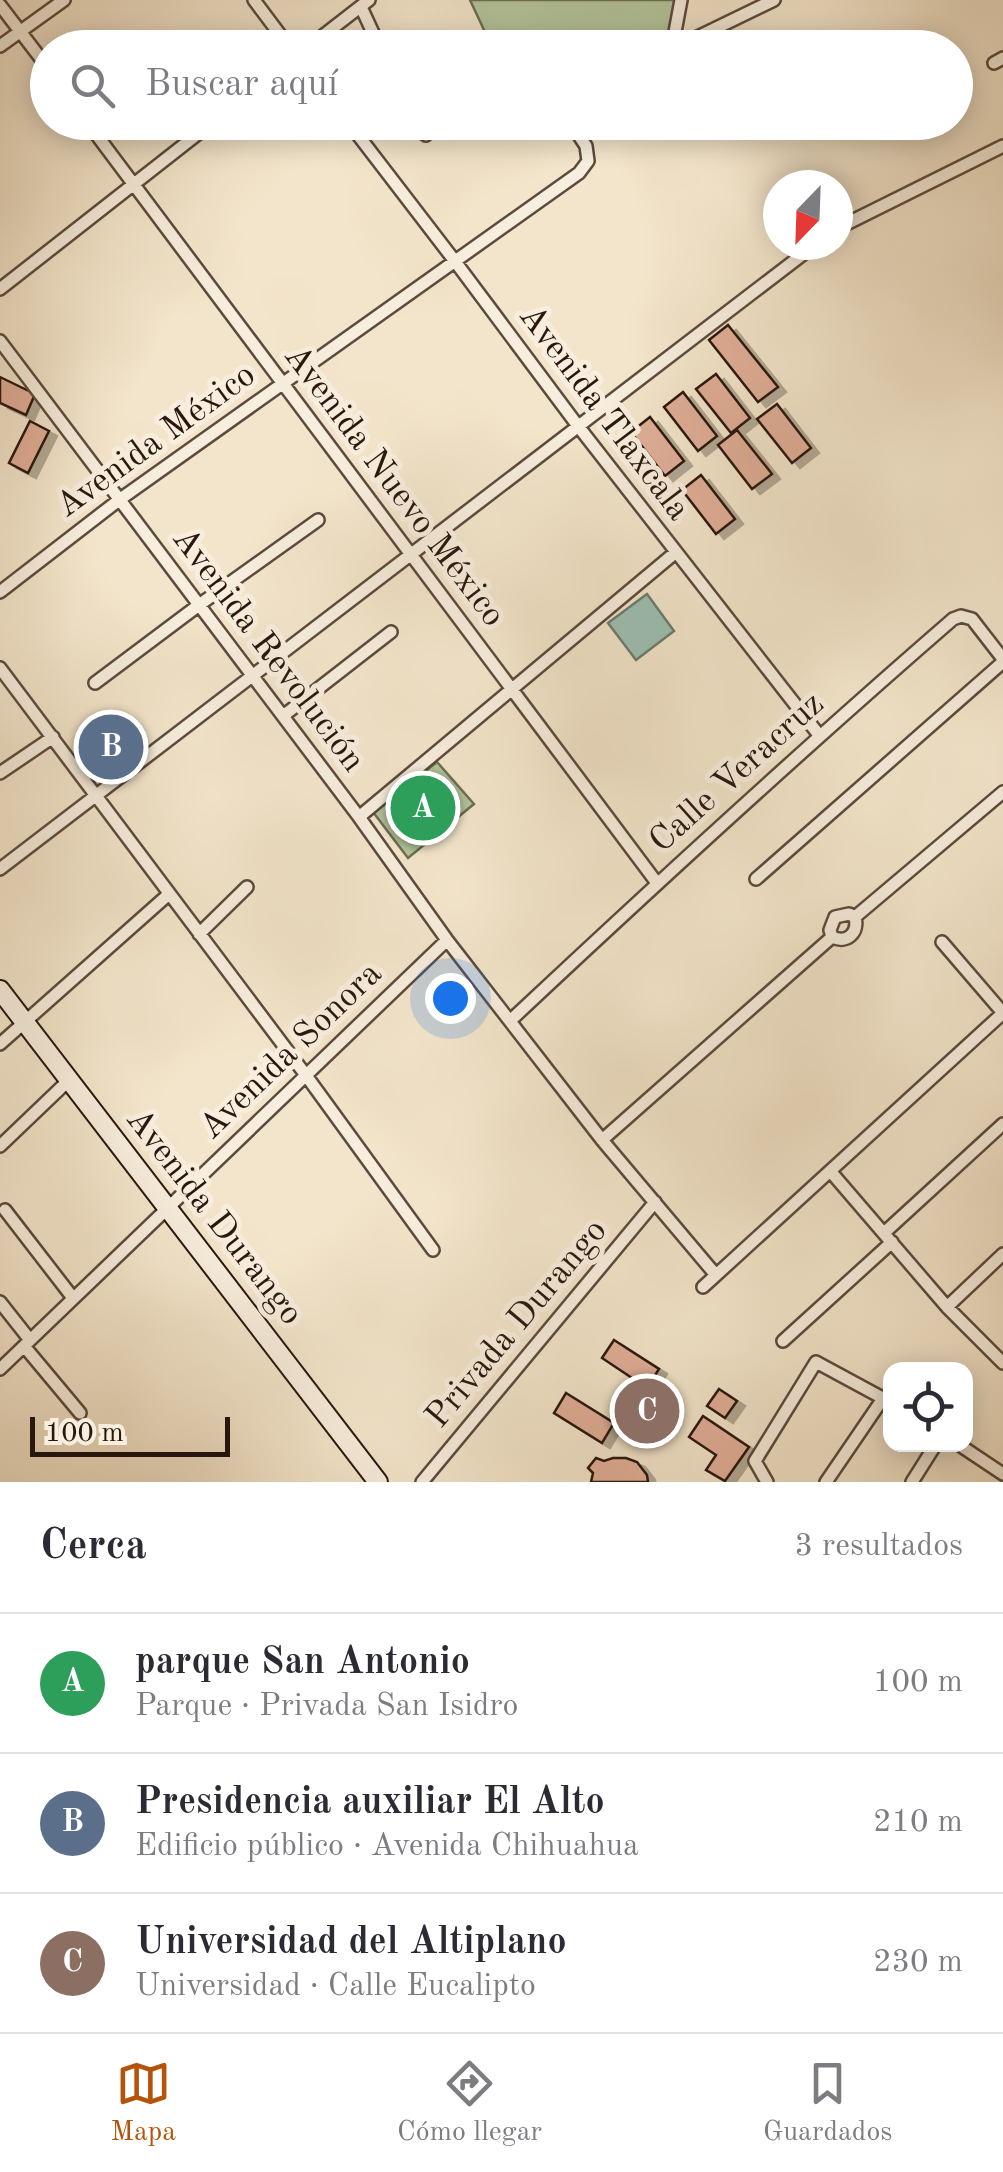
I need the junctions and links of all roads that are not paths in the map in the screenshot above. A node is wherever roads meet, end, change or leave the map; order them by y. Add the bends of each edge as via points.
1 (64, 0) edge
2 (254, 0) edge
3 (681, 0) edge
4 (774, 0) edge
5 (365, 3) edge
6 (0, 4) edge
7 (276, 30) edge
8 (330, 30) edge
9 (374, 30) edge
10 (677, 30) edge
11 (712, 30) edge
12 (20, 31) junction
13 (30, 44) edge
14 (0, 46) edge
15 (101, 140) edge
16 (191, 140) edge
17 (362, 140) edge
18 (582, 140) edge
19 (1003, 146) edge
20 (134, 186) junction
21 (853, 221) edge
22 (454, 260) junction
23 (795, 260) edge
24 (0, 290) edge
25 (0, 341) edge
26 (282, 382) junction
27 (578, 426) junction
28 (119, 500) junction
29 (318, 520) dead end
30 (676, 552) junction
31 (411, 553) junction
32 (0, 592) edge
33 (199, 604) junction
34 (1003, 631) edge
35 (391, 632) dead end
36 (989, 642) junction
37 (1003, 661) edge
38 (0, 668) edge
39 (252, 674) junction
40 (95, 683) dead end
41 (513, 688) junction
42 (284, 716) junction
43 (819, 735) junction
44 (53, 738) junction
45 (0, 773) edge
46 (1003, 792) edge
47 (96, 794) junction
48 (359, 817) junction
49 (0, 869) edge
50 (756, 879) dead end
51 (657, 883) junction
52 (248, 887) dead end
53 (169, 894) junction
54 (856, 917) junction
55 (199, 934) junction
56 (832, 937) junction
57 (448, 940) junction
58 (942, 942) dead end
59 (0, 990) edge
60 (1003, 1013) edge
61 (510, 1020) junction
62 (23, 1022) junction
63 (0, 1044) edge
64 (305, 1074) junction
65 (68, 1081) junction
66 (1003, 1124) edge
67 (602, 1140) junction
68 (0, 1146) edge
69 (830, 1172) junction
70 (655, 1202) junction
71 (166, 1208) junction
72 (5, 1210) dead end
73 (888, 1237) junction
74 (433, 1250) dead end
75 (1003, 1254) edge
76 (715, 1274) junction
77 (703, 1287) dead end
78 (72, 1298) junction
79 (0, 1302) edge
80 (947, 1307) junction
81 (27, 1342) junction
82 (783, 1342) dead end
83 (1003, 1363) edge
84 (0, 1368) edge
85 (883, 1398) edge
86 (883, 1405) edge
87 (80, 1414) dead end
88 (931, 1452) edge
89 (969, 1452) edge
90 (1002, 1477) edge
91 (378, 1482) edge
92 (422, 1482) edge
93 (767, 1482) edge
94 (826, 1482) edge
95 (912, 1482) edge

1 - 12 street
2 - 7 street
3 - 10 street
4 - 11 street
5 - 8 street
5 - 9 street
6 - 12 street
12 - 13 street
12 - 14 street
15 - 20 street, Avenida Nuevo México
16 - 20 street
17 - 22 street, Avenida Tlaxcala
18 - 22 street, Avenida México via 588,161 579,173
19 - 21 street
20 - 24 street
20 - 26 street, Avenida Nuevo México
22 - 26 street, Avenida México
22 - 27 street, Avenida Tlaxcala
23 - 27 street
25 - 28 street, Avenida Revolución
26 - 28 street, Avenida México
26 - 31 street, Avenida Nuevo México
27 - 30 street, Avenida Tlaxcala
27 - 31 street
28 - 32 street, Avenida México
28 - 33 street, Avenida Revolución
29 - 33 street
30 - 41 street
30 - 43 street, Avenida Tlaxcala
31 - 39 street
31 - 41 street, Avenida Nuevo México
33 - 39 street, Avenida Revolución
33 - 40 street
34 - 36 street
35 - 42 street
36 - 37 street, Calle Veracruz
36 - 43 street, Calle Veracruz via 972,620 953,619
37 - 50 street
38 - 44 street
39 - 42 street, Avenida Revolución
39 - 47 street
41 - 48 street
41 - 51 street, Avenida Nuevo México
42 - 48 street, Avenida Revolución
43 - 51 street, Calle Veracruz
44 - 45 street
44 - 47 street
46 - 54 street
47 - 49 street
47 - 53 street
48 - 57 street, Avenida Revolución
51 - 61 street, Calle Veracruz
52 - 55 street
53 - 55 street
53 - 62 street
54 - 56 street via 850,937
54 - 56 street via 836,917
55 - 64 street
56 - 67 street
57 - 61 street, Avenida Revolución
57 - 64 street, Avenida Sonora
58 - 60 street
59 - 62 street, Avenida Durango
60 - 69 street
61 - 67 street, Avenida Revolución
62 - 63 street
62 - 65 street, Avenida Durango
64 - 71 street, Avenida Sonora
64 - 74 street
65 - 68 street
65 - 71 street, Avenida Durango
66 - 73 street
67 - 70 street, Avenida Revolución
69 - 73 street
69 - 76 street
70 - 76 street, Avenida Revolución
70 - 92 street, Privada Durango
71 - 78 street, Avenida Sonora
71 - 91 street, Avenida Durango
72 - 78 street
73 - 80 street
73 - 82 street
75 - 80 street
76 - 77 street
78 - 81 street, Avenida Sonora
79 - 81 street
80 - 83 street
81 - 84 street, Avenida Sonora
81 - 87 street
85 - 93 street via 816,1362 755,1461
86 - 94 street
88 - 95 street
89 - 90 street

